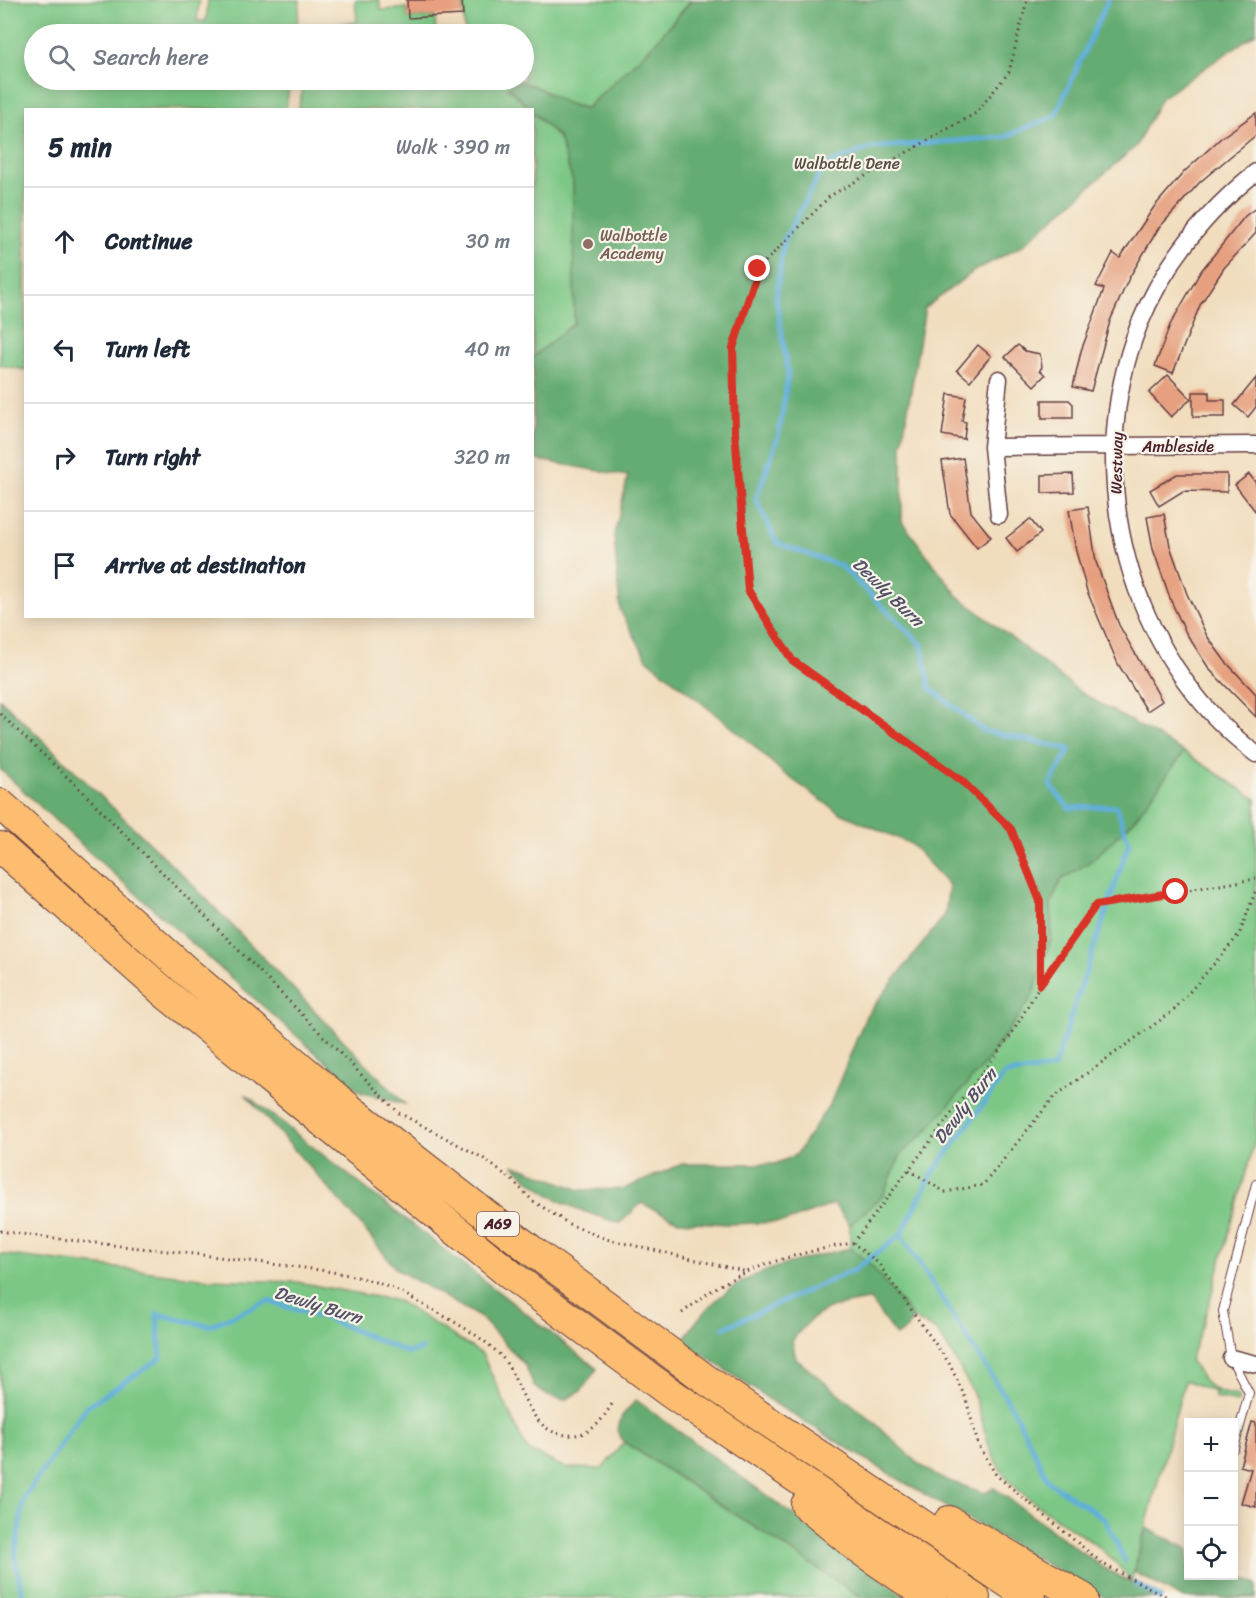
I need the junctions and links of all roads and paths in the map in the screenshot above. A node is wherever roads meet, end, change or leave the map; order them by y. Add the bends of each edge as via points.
1 (1027, 0) edge
2 (1256, 172) edge
3 (999, 379) dead end
4 (1256, 445) edge
5 (1116, 446) junction
6 (992, 447) junction
7 (999, 515) dead end
8 (0, 714) edge
9 (1256, 754) edge
10 (0, 804) edge
11 (0, 847) edge
12 (1256, 879) edge
13 (1256, 890) edge
14 (1040, 985) junction
15 (908, 1169) junction
16 (1256, 1184) edge
17 (0, 1232) edge
18 (853, 1243) junction
19 (748, 1272) junction
20 (682, 1313) dead end
21 (1231, 1358) junction
22 (1256, 1364) edge
23 (708, 1381) junction
24 (669, 1392) junction
25 (612, 1404) dead end
26 (1238, 1430) edge
27 (931, 1598) edge
28 (975, 1598) edge
29 (1031, 1598) edge
30 (1083, 1598) edge
31 (1169, 1598) edge

1 - 14 path via 1010,72 976,113 830,196 758,269 733,348 735,432 748,590 792,660 961,780 1011,829 1040,901
2 - 5 street, Westway via 1211,213 1187,242 1151,299 1129,356
3 - 6 street
4 - 5 street, Ambleside
5 - 6 street, Ambleside
5 - 9 street, Westway via 1116,502 1121,536 1142,605 1172,664 1194,694 1215,719
6 - 7 street
8 - 19 path via 82,791 399,1113 483,1158 533,1201 569,1224 606,1239
10 - 23 highway, A69 via 185,970 351,1110
11 - 24 highway, A69 via 166,994 332,1132 512,1276
12 - 14 path via 1096,905
13 - 15 path via 1239,935 1173,1011 1054,1097 983,1185 945,1192
14 - 15 path via 1011,1035
15 - 18 path
16 - 21 lane via 1222,1311
17 - 25 path via 365,1277 406,1295 500,1356 530,1409 542,1424 559,1435 577,1436 599,1426
18 - 19 path via 804,1251
18 - 31 path via 878,1263 950,1363 966,1399 978,1444 996,1475 1103,1564
19 - 20 path via 722,1284
21 - 22 street
21 - 26 lane via 1249,1392
23 - 29 highway, A69
23 - 30 highway, A69
24 - 27 highway, A69 via 858,1548
24 - 28 highway, A69

